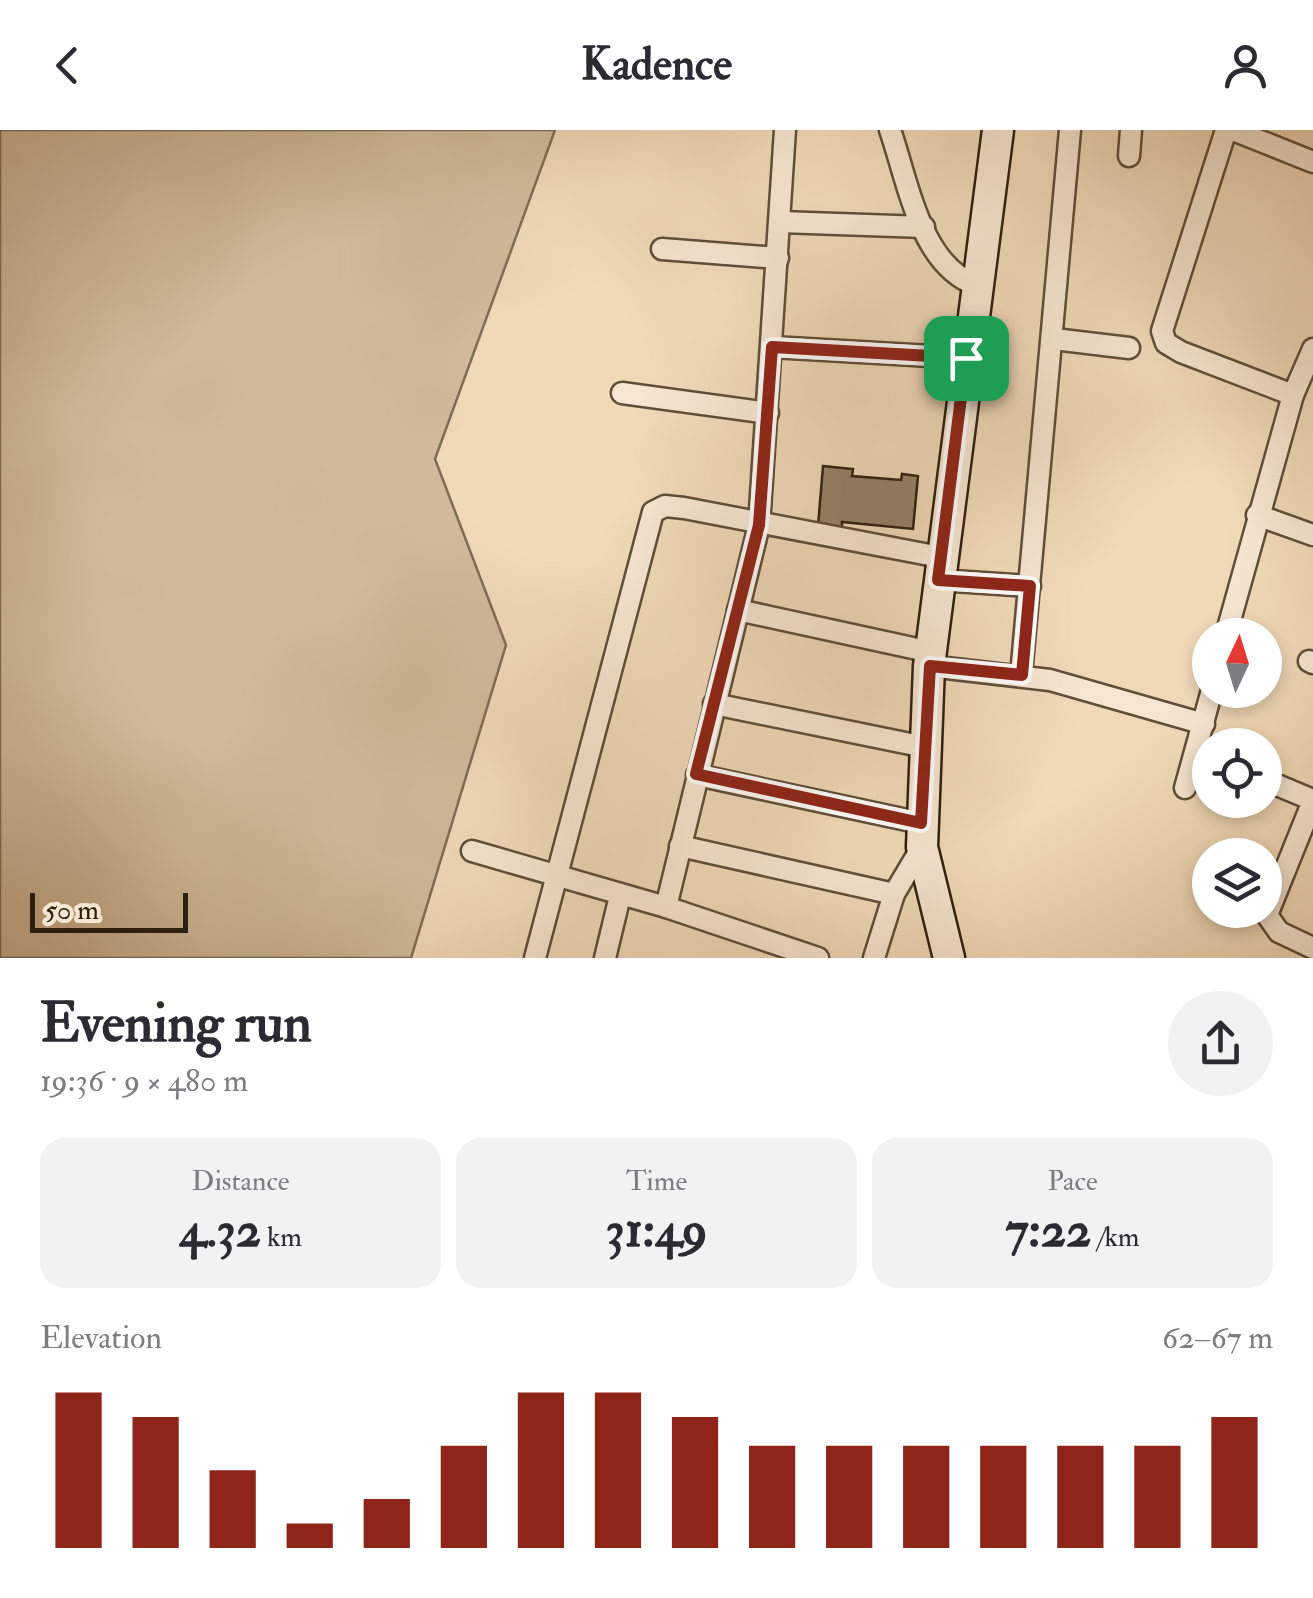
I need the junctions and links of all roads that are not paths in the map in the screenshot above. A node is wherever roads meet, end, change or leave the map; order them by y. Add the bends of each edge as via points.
1 (786, 130) edge
2 (890, 130) edge
3 (998, 130) edge
4 (1070, 130) edge
5 (1131, 130) edge
6 (1226, 130) edge
7 (1234, 130) edge
8 (1130, 156) dead end
9 (1313, 162) edge
10 (780, 222) junction
11 (924, 227) junction
12 (662, 249) dead end
13 (778, 258) junction
14 (976, 286) junction
15 (1054, 339) junction
16 (772, 347) junction
17 (1129, 348) dead end
18 (1313, 349) edge
19 (966, 358) junction
20 (1303, 386) edge
21 (622, 393) dead end
22 (768, 413) junction
23 (1257, 515) junction
24 (759, 525) junction
25 (1313, 535) edge
26 (939, 568) junction
27 (1030, 586) junction
28 (738, 610) junction
29 (1230, 618) edge
30 (930, 659) junction
31 (1022, 675) junction
32 (714, 704) junction
33 (1208, 708) edge
34 (1204, 724) junction
35 (925, 747) junction
36 (696, 774) junction
37 (1282, 787) edge
38 (1185, 788) dead end
39 (1313, 801) edge
40 (922, 835) junction
41 (680, 846) junction
42 (472, 852) dead end
43 (557, 877) junction
44 (894, 894) junction
45 (620, 896) junction
46 (666, 907) junction
47 (760, 936) junction
48 (1313, 948) edge
49 (535, 958) edge
50 (605, 958) edge
51 (754, 958) edge
52 (818, 958) edge
53 (874, 958) edge
54 (948, 958) edge

1 - 10 street
2 - 11 street
3 - 14 main road
4 - 15 street
5 - 8 street
6 - 20 street via 1162,331 1166,343 1182,352
7 - 9 street
10 - 11 street
10 - 13 street
11 - 14 street via 946,268
12 - 13 street
13 - 16 street
14 - 19 main road
15 - 17 street
15 - 27 street
16 - 19 street
16 - 22 street
18 - 20 street
19 - 26 main road
20 - 23 street
21 - 22 street
22 - 24 street
23 - 25 street
23 - 29 street
24 - 26 street
24 - 28 street
24 - 43 street via 664,506 653,512
26 - 27 street
26 - 30 main road
27 - 31 street
28 - 30 street
28 - 32 street
30 - 31 street
30 - 35 main road
31 - 34 street
32 - 35 street
32 - 36 street
33 - 34 street
34 - 38 street
35 - 40 main road
36 - 40 street
36 - 41 street
37 - 39 street
39 - 48 street via 1267,915 1278,932
40 - 44 street
40 - 54 main road
41 - 44 street
41 - 46 street
42 - 43 street
43 - 45 street
43 - 49 street
44 - 53 street
45 - 46 street
45 - 50 street
46 - 47 street
47 - 51 street
47 - 52 street

